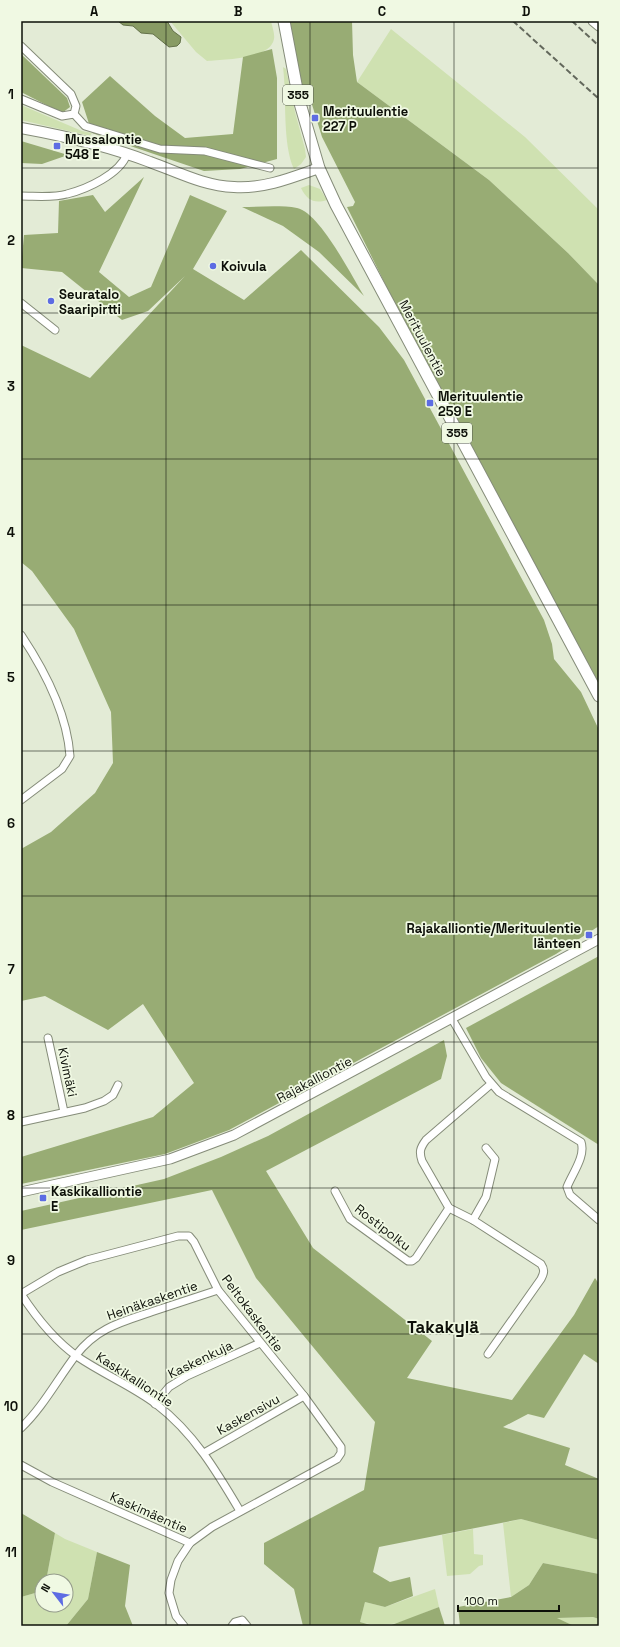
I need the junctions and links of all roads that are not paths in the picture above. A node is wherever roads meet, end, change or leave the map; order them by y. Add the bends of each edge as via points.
1 (284, 21) edge
2 (593, 21) edge
3 (599, 26) edge
4 (21, 46) edge
5 (21, 98) edge
6 (74, 114) junction
7 (21, 128) edge
8 (127, 154) junction
9 (270, 168) dead end
10 (319, 168) junction
11 (21, 196) edge
12 (21, 303) edge
13 (55, 330) dead end
14 (21, 636) edge
15 (599, 696) edge
16 (21, 800) edge
17 (599, 939) edge
18 (452, 1019) junction
19 (48, 1038) dead end
20 (491, 1084) junction
21 (118, 1085) dead end
22 (64, 1112) junction
23 (21, 1122) edge
24 (486, 1148) dead end
25 (335, 1191) dead end
26 (21, 1192) edge
27 (449, 1208) junction
28 (473, 1220) junction
29 (599, 1220) edge
30 (218, 1290) junction
31 (21, 1294) edge
32 (260, 1343) junction
33 (488, 1354) dead end
34 (76, 1355) junction
35 (304, 1396) junction
36 (155, 1404) junction
37 (21, 1428) edge
38 (341, 1447) joint
39 (204, 1453) junction
40 (21, 1465) edge
41 (240, 1511) junction
42 (190, 1543) junction
43 (184, 1626) edge
44 (232, 1626) edge
45 (247, 1626) edge

1 - 10 main road, Merituulentie / 355 via 299,100
2 - 3 street
4 - 6 street via 71,94 76,106
5 - 6 street via 62,116
6 - 9 street via 85,126 160,149 204,151
7 - 8 main road via 80,140
8 - 10 main road via 204,183 234,188 271,185
8 - 11 street via 124,163 113,173 68,194
10 - 15 main road, Merituulentie / 355 via 350,234
12 - 13 street
14 - 16 street via 34,654 53,692 62,716 70,756 62,768
17 - 18 street, Rajakalliontie
18 - 20 street
18 - 26 street, Rajakalliontie via 262,1121 201,1149 128,1169
19 - 22 street, Kivimäki
20 - 27 street via 420,1147 422,1161
20 - 29 street via 512,1100 581,1142 582,1154 567,1187 570,1195
21 - 22 street via 113,1094 104,1101
22 - 23 street
24 - 28 street via 495,1159 486,1198
25 - 27 street, Rostipolku via 350,1219 408,1261 416,1258
27 - 28 street
28 - 33 street via 544,1268 541,1279
30 - 31 street, Peltokaskentie via 194,1242 189,1236 178,1236 87,1260 58,1272
30 - 32 street, Peltokaskentie
30 - 34 street, Heinäkaskentie via 109,1326 92,1338
31 - 34 street, Kaskikalliontie via 36,1317
32 - 35 street, Peltokaskentie
32 - 36 street, Kaskenkuja via 187,1376 169,1387
34 - 36 street, Kaskikalliontie
34 - 37 street, Heinäkaskentie via 44,1403
35 - 38 street, Peltokaskentie
35 - 39 street, Kaskensivu
36 - 39 street, Kaskikalliontie via 185,1430
38 - 41 street, Kaskimäentie via 337,1459
39 - 41 street, Kaskikalliontie
40 - 42 street, Kaskimäentie via 52,1482
41 - 42 street, Kaskimäentie
42 - 43 street via 178,1561 169,1593 176,1616
44 - 45 street via 242,1620

